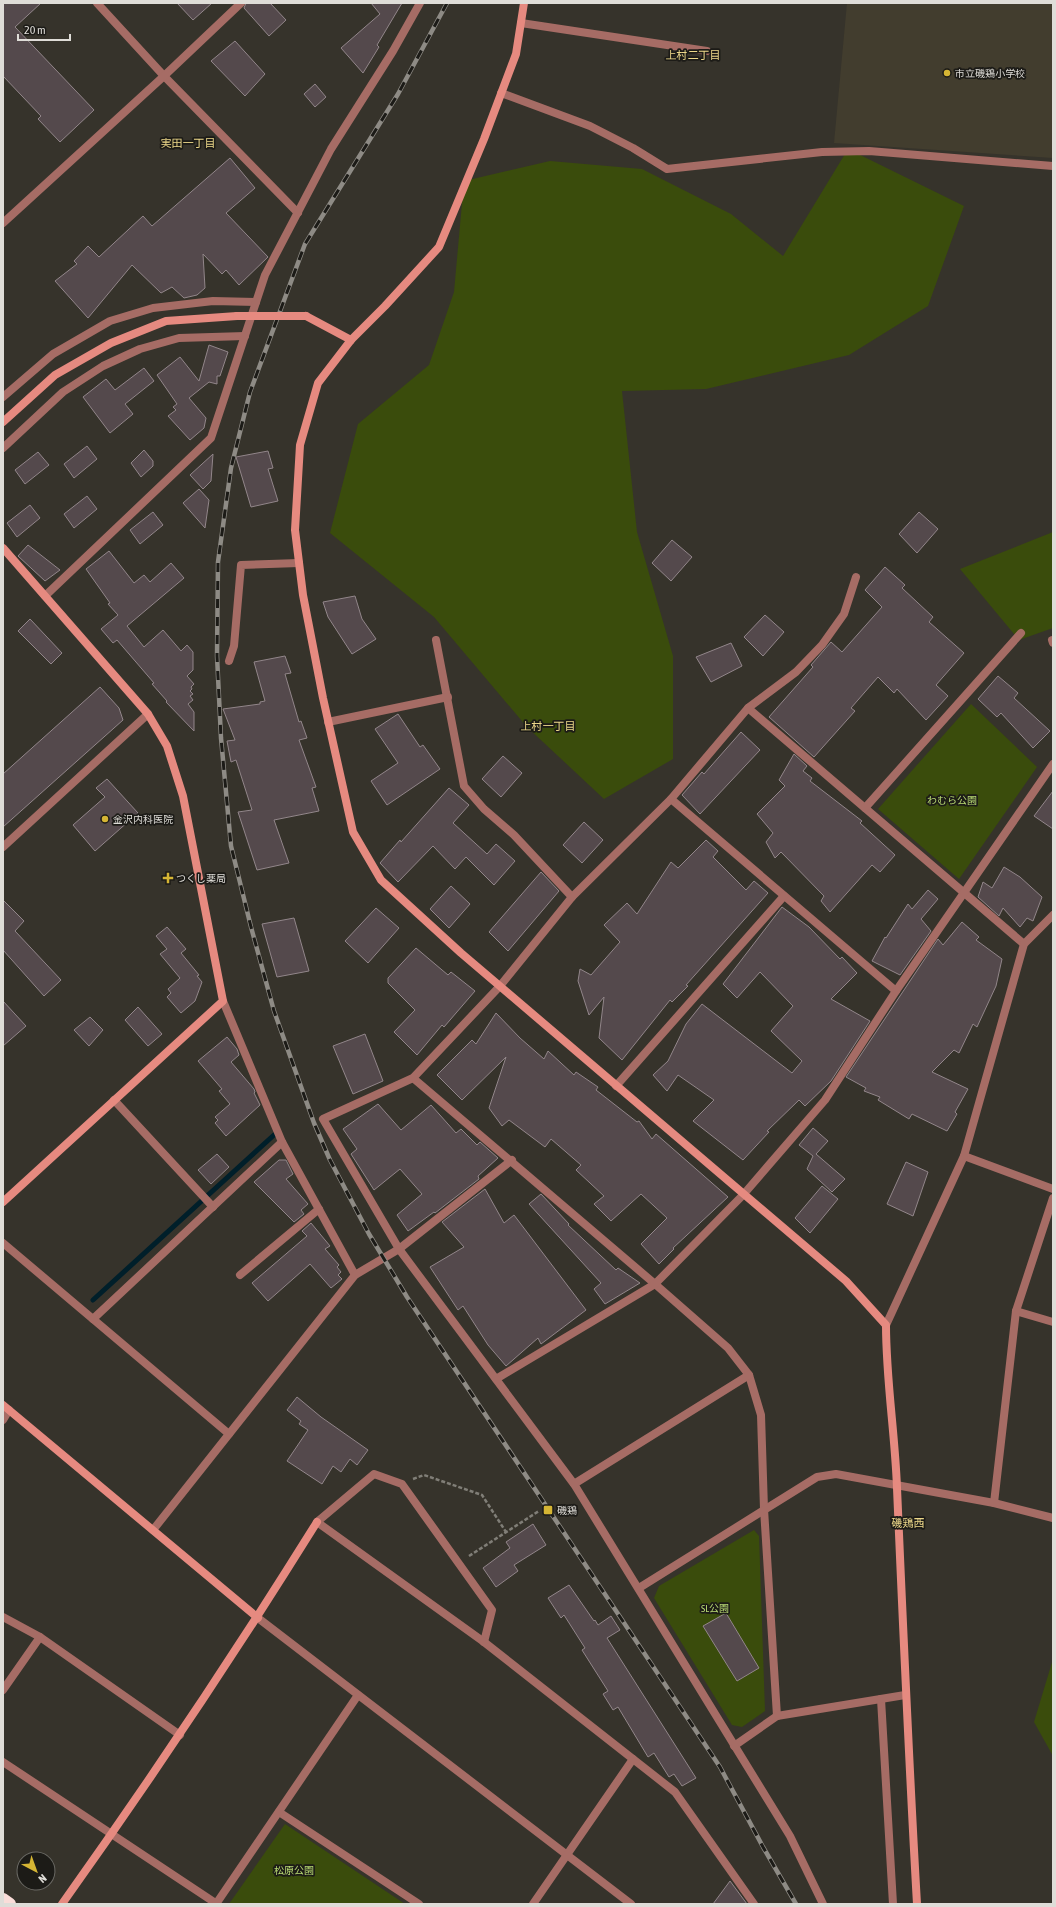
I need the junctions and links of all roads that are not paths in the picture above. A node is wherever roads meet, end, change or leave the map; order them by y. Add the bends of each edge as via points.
1 (97, 3) edge
2 (241, 3) edge
3 (420, 3) edge
4 (524, 3) edge
5 (521, 23) junction
6 (706, 52) dead end
7 (164, 76) junction
8 (501, 93) junction
9 (1053, 166) edge
10 (298, 213) junction
11 (3, 223) edge
12 (256, 302) junction
13 (245, 336) junction
14 (351, 340) junction
15 (3, 397) edge
16 (3, 422) edge
17 (3, 448) edge
18 (3, 548) edge
19 (299, 563) junction
20 (856, 577) dead end
21 (45, 596) junction
22 (1021, 633) dead end
23 (436, 640) dead end
24 (229, 661) dead end
25 (448, 697) junction
26 (748, 708) junction
27 (148, 714) junction
28 (328, 722) junction
29 (1053, 764) edge
30 (671, 799) junction
31 (865, 808) junction
32 (3, 847) edge
33 (964, 893) junction
34 (784, 896) junction
35 (572, 897) junction
36 (1053, 915) edge
37 (1024, 944) junction
38 (500, 986) junction
39 (896, 991) junction
40 (223, 1001) junction
41 (413, 1078) junction
42 (616, 1086) junction
43 (114, 1100) junction
44 (282, 1142) junction
45 (964, 1156) junction
46 (512, 1160) junction
47 (1053, 1189) edge
48 (743, 1195) junction
49 (1053, 1198) edge
50 (3, 1202) edge
51 (213, 1207) junction
52 (319, 1209) junction
53 (3, 1243) edge
54 (399, 1249) junction
55 (240, 1275) dead end
56 (355, 1275) junction
57 (655, 1284) junction
58 (1016, 1311) junction
59 (93, 1319) junction
60 (1053, 1322) edge
61 (886, 1325) junction
62 (749, 1375) junction
63 (496, 1378) junction
64 (6, 1408) edge
65 (3, 1420) edge
66 (229, 1434) junction
67 (574, 1484) junction
68 (897, 1485) junction
69 (994, 1503) junction
70 (764, 1509) junction
71 (1053, 1518) edge
72 (317, 1522) junction
73 (153, 1530) junction
74 (639, 1588) junction
75 (3, 1617) edge
76 (258, 1618) junction
77 (40, 1637) junction
78 (484, 1642) junction
79 (3, 1690) edge
80 (358, 1695) junction
81 (905, 1695) junction
82 (881, 1699) junction
83 (777, 1716) junction
84 (180, 1736) junction
85 (734, 1746) junction
86 (633, 1759) junction
87 (3, 1762) edge
88 (279, 1812) junction
89 (112, 1834) junction
90 (567, 1854) junction
91 (3, 1899) edge
92 (10, 1904) edge
93 (62, 1904) edge
94 (216, 1904) edge
95 (419, 1904) edge
96 (533, 1904) edge
97 (631, 1904) edge
98 (754, 1904) edge
99 (823, 1904) edge
100 (893, 1904) edge
101 (917, 1904) edge

1 - 7 street
2 - 7 street
3 - 10 street via 331,149
4 - 5 street
5 - 6 street
5 - 8 street via 516,54
7 - 10 street
7 - 11 street
8 - 9 street via 590,126 667,169 822,152 869,151
8 - 14 street via 439,247
10 - 12 street via 265,275
12 - 13 street
12 - 15 street via 213,301 153,308 110,321 53,354
13 - 17 street via 179,338 140,349 102,366 63,392
13 - 21 street via 211,438
14 - 16 street, bridge via 306,316 236,316 166,321 111,343 55,375
14 - 19 street via 318,383 300,445 295,530
18 - 21 street
19 - 24 street via 241,565 234,646
19 - 28 street
20 - 26 street via 844,614 822,645 796,672
21 - 27 street
22 - 31 street
23 - 25 street
25 - 28 street
25 - 35 street via 464,786
26 - 30 street
26 - 31 street
27 - 32 street
27 - 40 street via 167,746 183,796
28 - 38 street via 353,832 381,880
29 - 33 street
30 - 34 street
30 - 35 street
31 - 33 street
33 - 37 street
33 - 39 street
34 - 39 street
34 - 42 street
35 - 38 street
36 - 37 street
37 - 45 street
38 - 41 street
38 - 42 street
39 - 48 street via 825,1100
40 - 43 street
40 - 44 street
41 - 46 street
41 - 54 street via 323,1119
42 - 48 street
43 - 50 street
43 - 51 street
44 - 51 street
44 - 52 street
45 - 47 street
45 - 61 street
46 - 54 street
46 - 57 street
48 - 57 street
48 - 61 street via 846,1281
49 - 58 street
51 - 59 street
52 - 55 street
52 - 56 street
53 - 59 street
54 - 56 street
54 - 63 street
56 - 66 street
57 - 62 street via 728,1348
57 - 63 street
58 - 60 street
58 - 69 street
59 - 66 street
61 - 68 street via 886,1364
62 - 67 street
62 - 70 street via 760,1415
63 - 67 street
64 - 65 street
64 - 73 street
66 - 73 street
67 - 74 street
68 - 69 street
68 - 70 street via 836,1474 817,1477
68 - 81 street
69 - 71 street
70 - 74 street
70 - 83 street
72 - 76 street
72 - 78 street
72 - 78 street via 374,1474 402,1484 492,1610
73 - 76 street
74 - 85 street
75 - 77 street
76 - 80 street
76 - 84 street
77 - 79 street
77 - 84 street
78 - 86 street
80 - 88 street
80 - 90 street
81 - 82 street
81 - 101 street
82 - 83 street
82 - 100 street
83 - 85 street
84 - 89 street
85 - 99 street via 790,1836
86 - 90 street
86 - 98 street via 675,1792
87 - 89 street
88 - 94 street
88 - 95 street
89 - 93 street
89 - 94 street
90 - 96 street
90 - 97 street
91 - 92 highway

